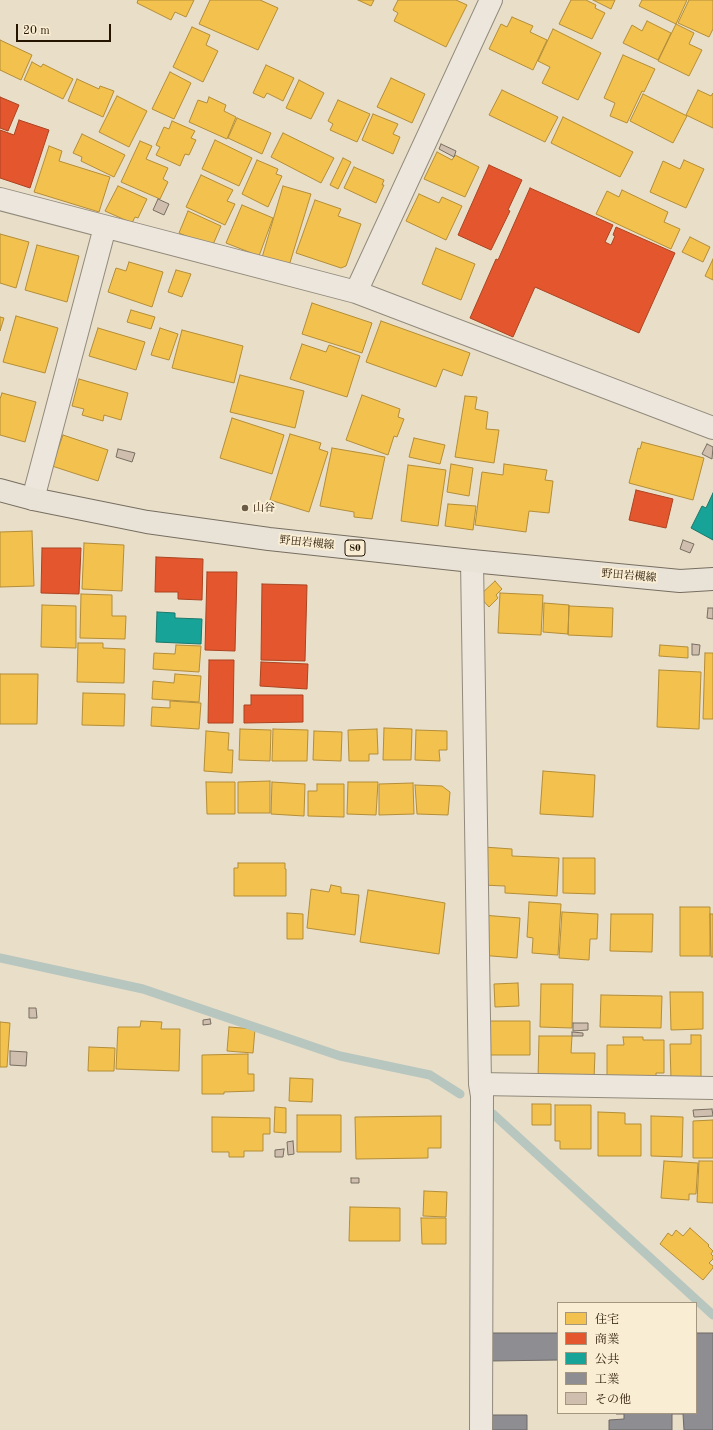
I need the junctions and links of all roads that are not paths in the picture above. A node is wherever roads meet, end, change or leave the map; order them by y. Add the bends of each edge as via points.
1 (491, 0) edge
2 (0, 199) edge
3 (105, 227) junction
4 (356, 292) junction
5 (713, 428) edge
6 (0, 490) edge
7 (33, 499) junction
8 (472, 561) junction
9 (713, 579) edge
10 (480, 1084) junction
11 (713, 1088) edge
12 (481, 1430) edge

1 - 4 street
2 - 3 street
3 - 4 street
3 - 7 street
4 - 5 street
6 - 7 main road, 野田岩槻線 / 80
7 - 8 main road, 野田岩槻線 / 80 via 155,523 269,539
8 - 9 main road, 野田岩槻線 / 80 via 680,581
8 - 10 street
10 - 11 street
10 - 12 street

